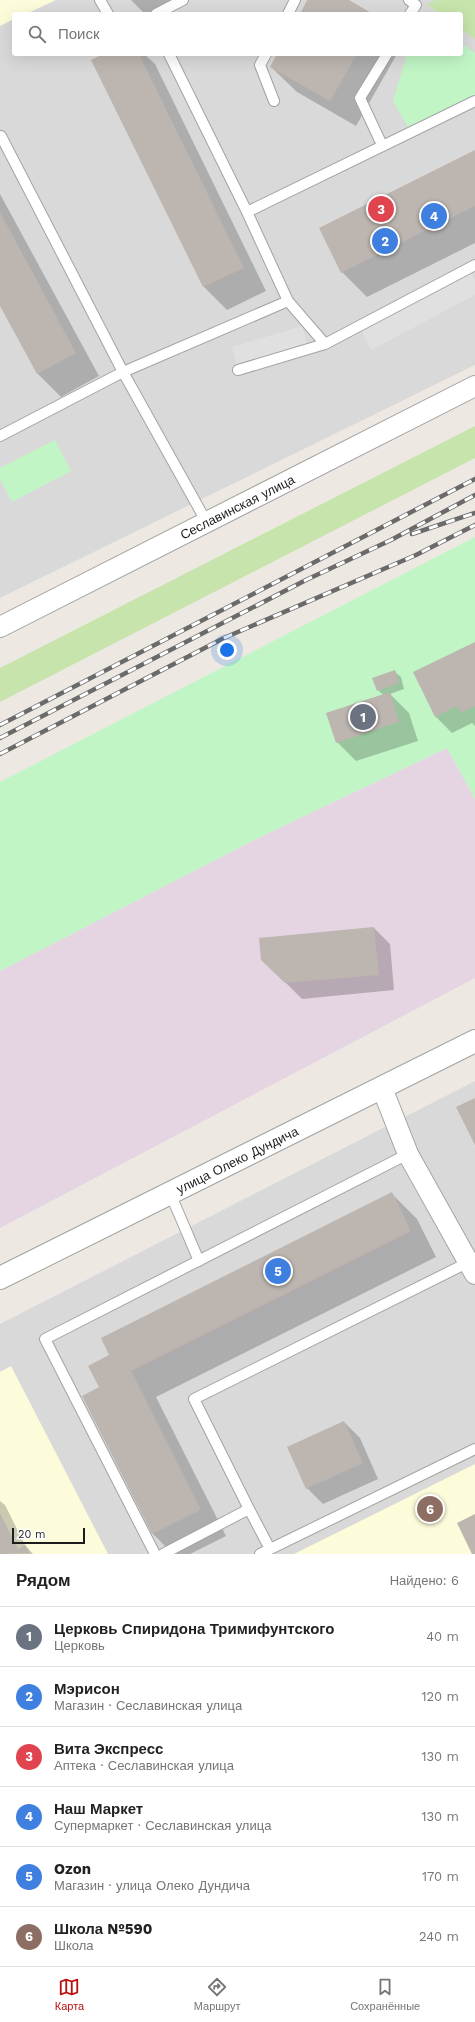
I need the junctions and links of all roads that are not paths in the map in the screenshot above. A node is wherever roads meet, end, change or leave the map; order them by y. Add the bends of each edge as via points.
1 (100, 0) edge
2 (183, 0) edge
3 (295, 0) edge
4 (409, 0) edge
5 (107, 12) edge
6 (160, 12) edge
7 (289, 12) edge
8 (411, 12) edge
9 (170, 56) edge
10 (265, 56) edge
11 (386, 56) edge
12 (274, 101) dead end
13 (475, 101) edge
14 (1, 136) edge
15 (382, 145) junction
16 (247, 212) junction
17 (475, 265) edge
18 (288, 301) junction
19 (325, 344) junction
20 (238, 370) dead end
21 (123, 372) junction
22 (475, 386) edge
23 (0, 436) edge
24 (206, 521) junction
25 (0, 627) edge
26 (475, 1041) edge
27 (382, 1088) junction
28 (408, 1154) junction
29 (170, 1193) junction
30 (199, 1261) junction
31 (472, 1268) edge
32 (0, 1278) edge
33 (475, 1449) edge
34 (248, 1509) junction
35 (270, 1549) junction
36 (155, 1554) edge
37 (163, 1554) edge
38 (260, 1554) edge

1 - 5 lane
2 - 6 lane
3 - 7 lane
4 - 8 lane via 416,5
9 - 16 lane
10 - 12 lane via 260,65
11 - 15 lane via 360,98
13 - 15 lane
14 - 21 lane
15 - 16 lane
16 - 18 lane
17 - 19 lane
18 - 19 lane
18 - 21 lane
19 - 20 lane
21 - 23 lane
21 - 24 lane
22 - 24 street, Сеславинская улица
24 - 25 street, Сеславинская улица
26 - 27 street, улица Олеко Дундича
27 - 28 street
27 - 29 street, улица Олеко Дундича
28 - 30 lane
28 - 31 street
29 - 30 lane
29 - 32 street, улица Олеко Дундича
30 - 36 lane via 45,1338
31 - 34 lane via 194,1399
33 - 35 lane
34 - 35 lane
34 - 37 lane
35 - 38 lane

